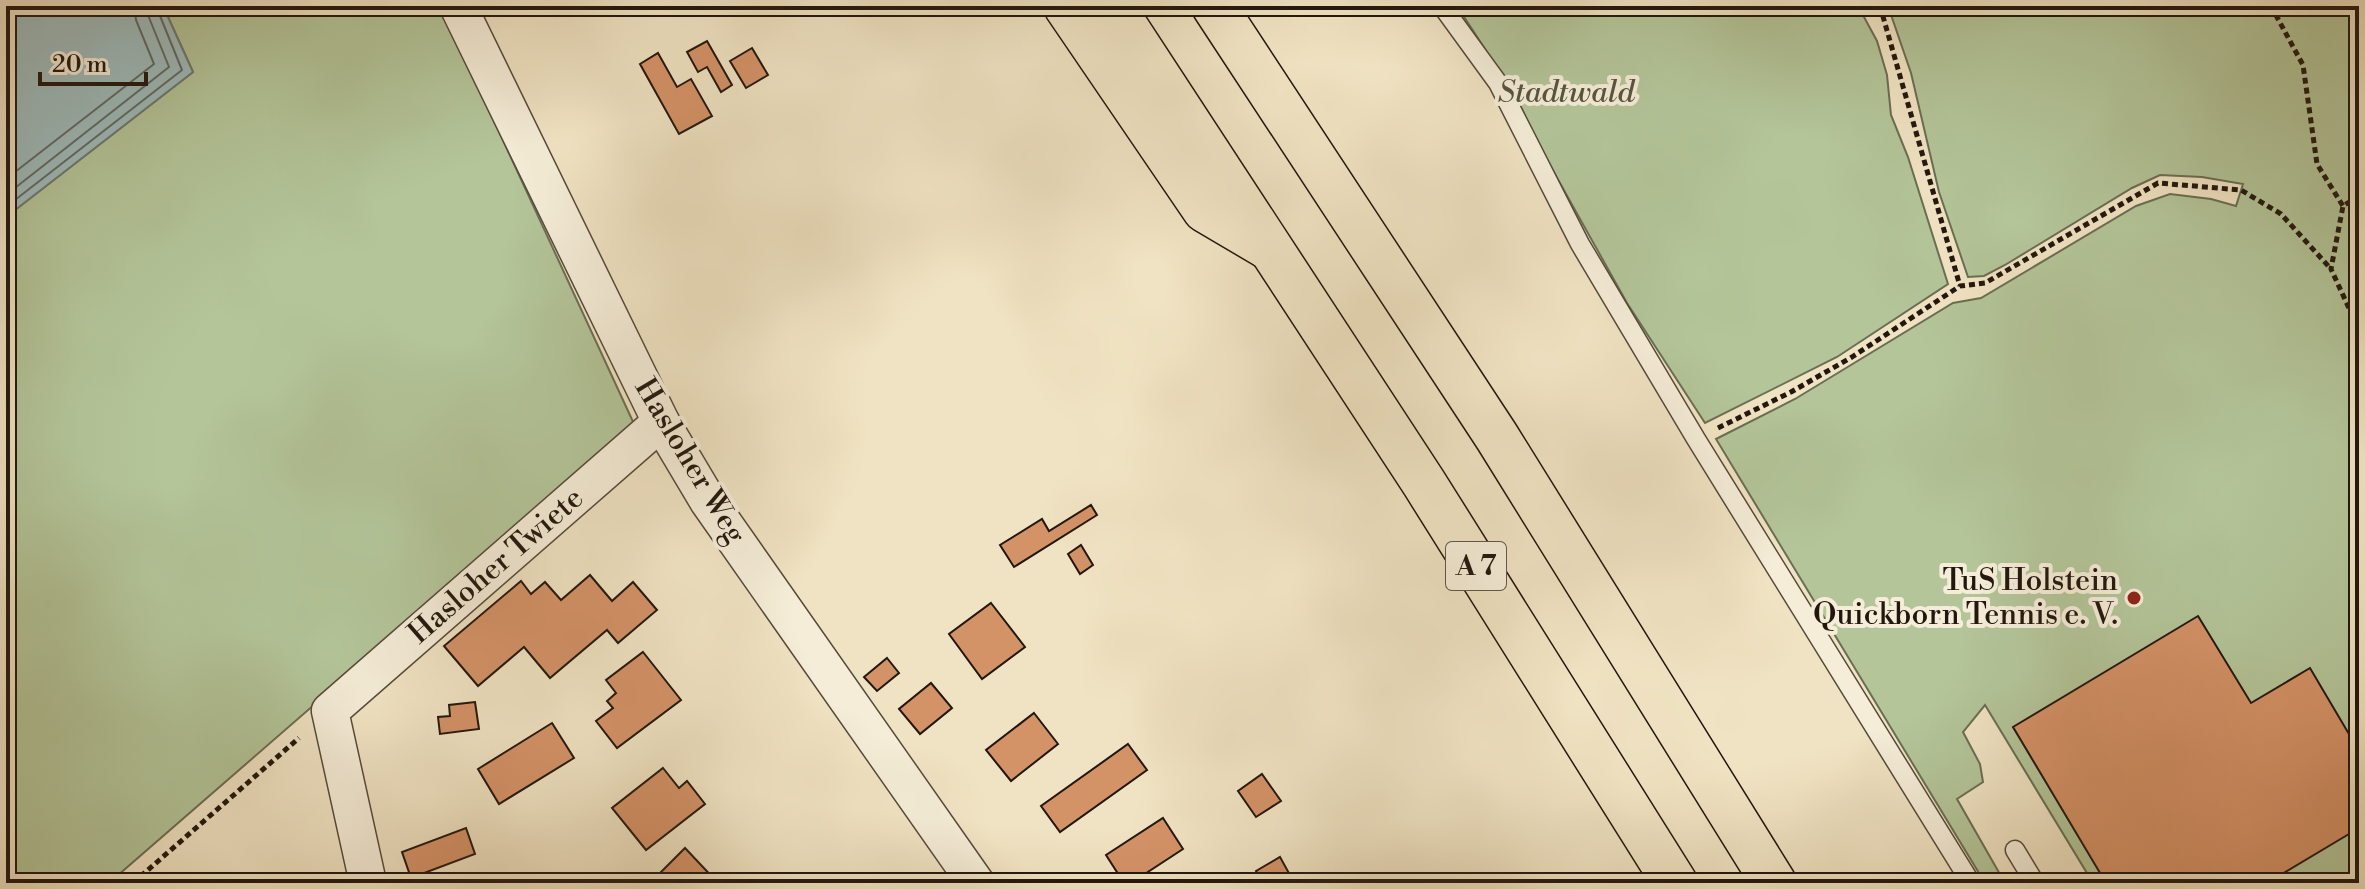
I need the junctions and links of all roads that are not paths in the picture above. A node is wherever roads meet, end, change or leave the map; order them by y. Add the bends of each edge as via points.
1 (458, 6) edge
2 (1066, 6) edge
3 (1112, 6) edge
4 (1214, 6) edge
5 (1442, 6) edge
6 (1274, 251) junction
7 (661, 422) junction
8 (2015, 850) dead end
9 (368, 883) edge
10 (976, 883) edge
11 (1675, 883) edge
12 (1774, 883) edge
13 (1971, 883) edge
14 (2035, 883) edge

1 - 7 street, Hasloher Weg
2 - 6 highway via 1205,210
3 - 6 highway, A 7
4 - 12 highway via 1497,437
5 - 13 lane via 1498,83 1580,244
6 - 11 highway, A 7
7 - 9 street, Hasloher Twiete via 330,711
7 - 10 street, Hasloher Weg via 708,501
8 - 14 lane

